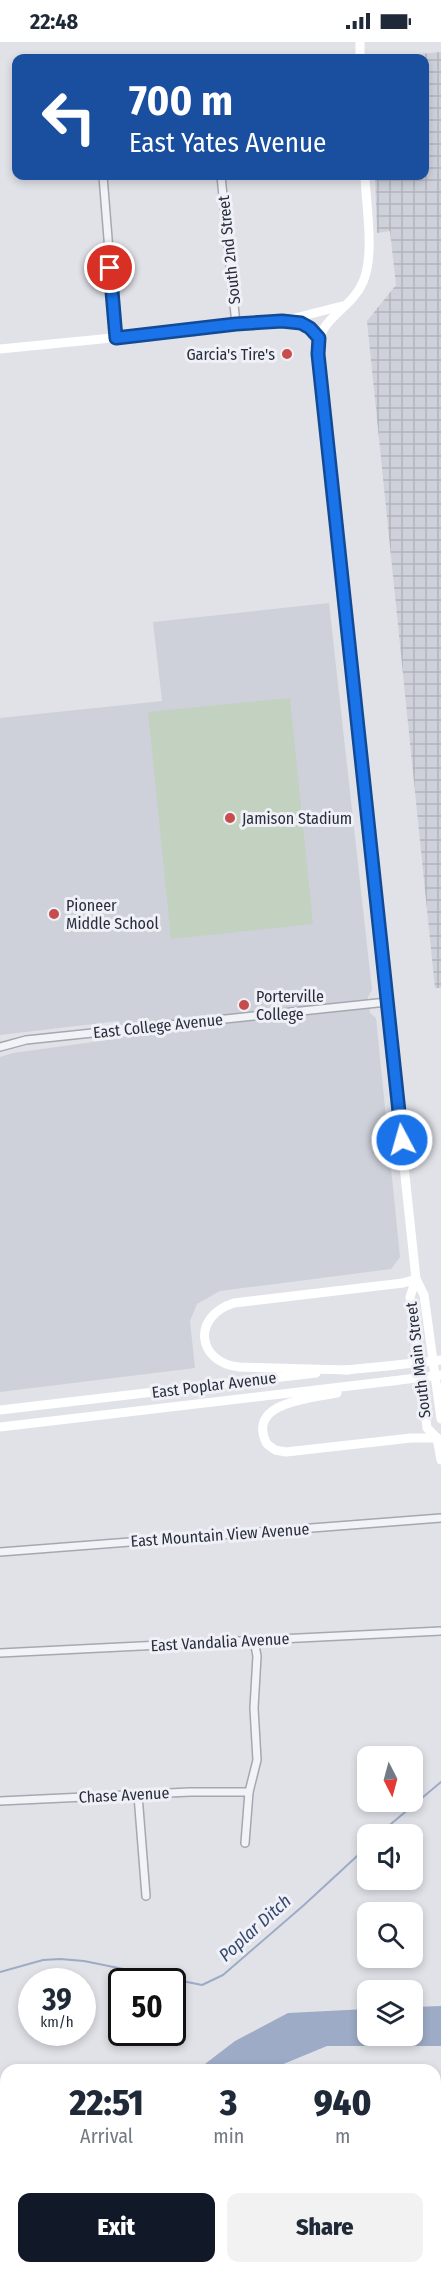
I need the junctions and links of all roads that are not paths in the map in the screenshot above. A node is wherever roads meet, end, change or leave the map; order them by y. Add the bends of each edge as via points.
1 (103, 180) edge
2 (221, 180) edge
3 (365, 180) edge
4 (349, 302) junction
5 (282, 321) junction
6 (236, 324) junction
7 (116, 338) junction
8 (319, 338) junction
9 (0, 349) edge
10 (387, 1002) junction
11 (0, 1047) edge
12 (416, 1279) junction
13 (441, 1360) edge
14 (349, 1370) junction
15 (441, 1375) edge
16 (392, 1381) junction
17 (0, 1410) edge
18 (441, 1419) edge
19 (0, 1427) edge
20 (439, 1434) edge
21 (441, 1460) edge
22 (441, 1518) edge
23 (0, 1552) edge
24 (441, 1631) edge
25 (255, 1640) junction
26 (0, 1653) edge
27 (249, 1792) junction
28 (138, 1795) junction
29 (0, 1801) edge
30 (245, 1844) dead end
31 (146, 1896) dead end

1 - 7 street
2 - 6 street, South 2nd Street
3 - 4 main road via 367,267
4 - 5 main road
4 - 8 main road via 327,322
5 - 6 main road
5 - 8 main road via 301,323
6 - 7 main road
7 - 9 main road
8 - 10 main road, South Main Street
10 - 11 street, East College Avenue via 26,1040
10 - 12 main road, South Main Street
12 - 14 main road via 242,1301 219,1308 208,1320 208,1350 226,1364
12 - 18 main road, South Main Street via 424,1294
12 - 20 main road, South Main Street via 410,1297 427,1428
13 - 14 main road, East Poplar Avenue, bridge
14 - 17 main road, East Poplar Avenue
15 - 16 main road, East Poplar Avenue, bridge
16 - 19 main road, East Poplar Avenue
16 - 20 main road via 277,1407 264,1420 265,1439 270,1447 286,1452
20 - 21 main road, South Main Street
22 - 23 street, East Mountain View Avenue
24 - 25 street, East Vandalia Avenue
25 - 26 street, East Vandalia Avenue
25 - 27 street via 257,1760
27 - 28 street, Chase Avenue
27 - 30 street
28 - 29 street, Chase Avenue
28 - 31 street

